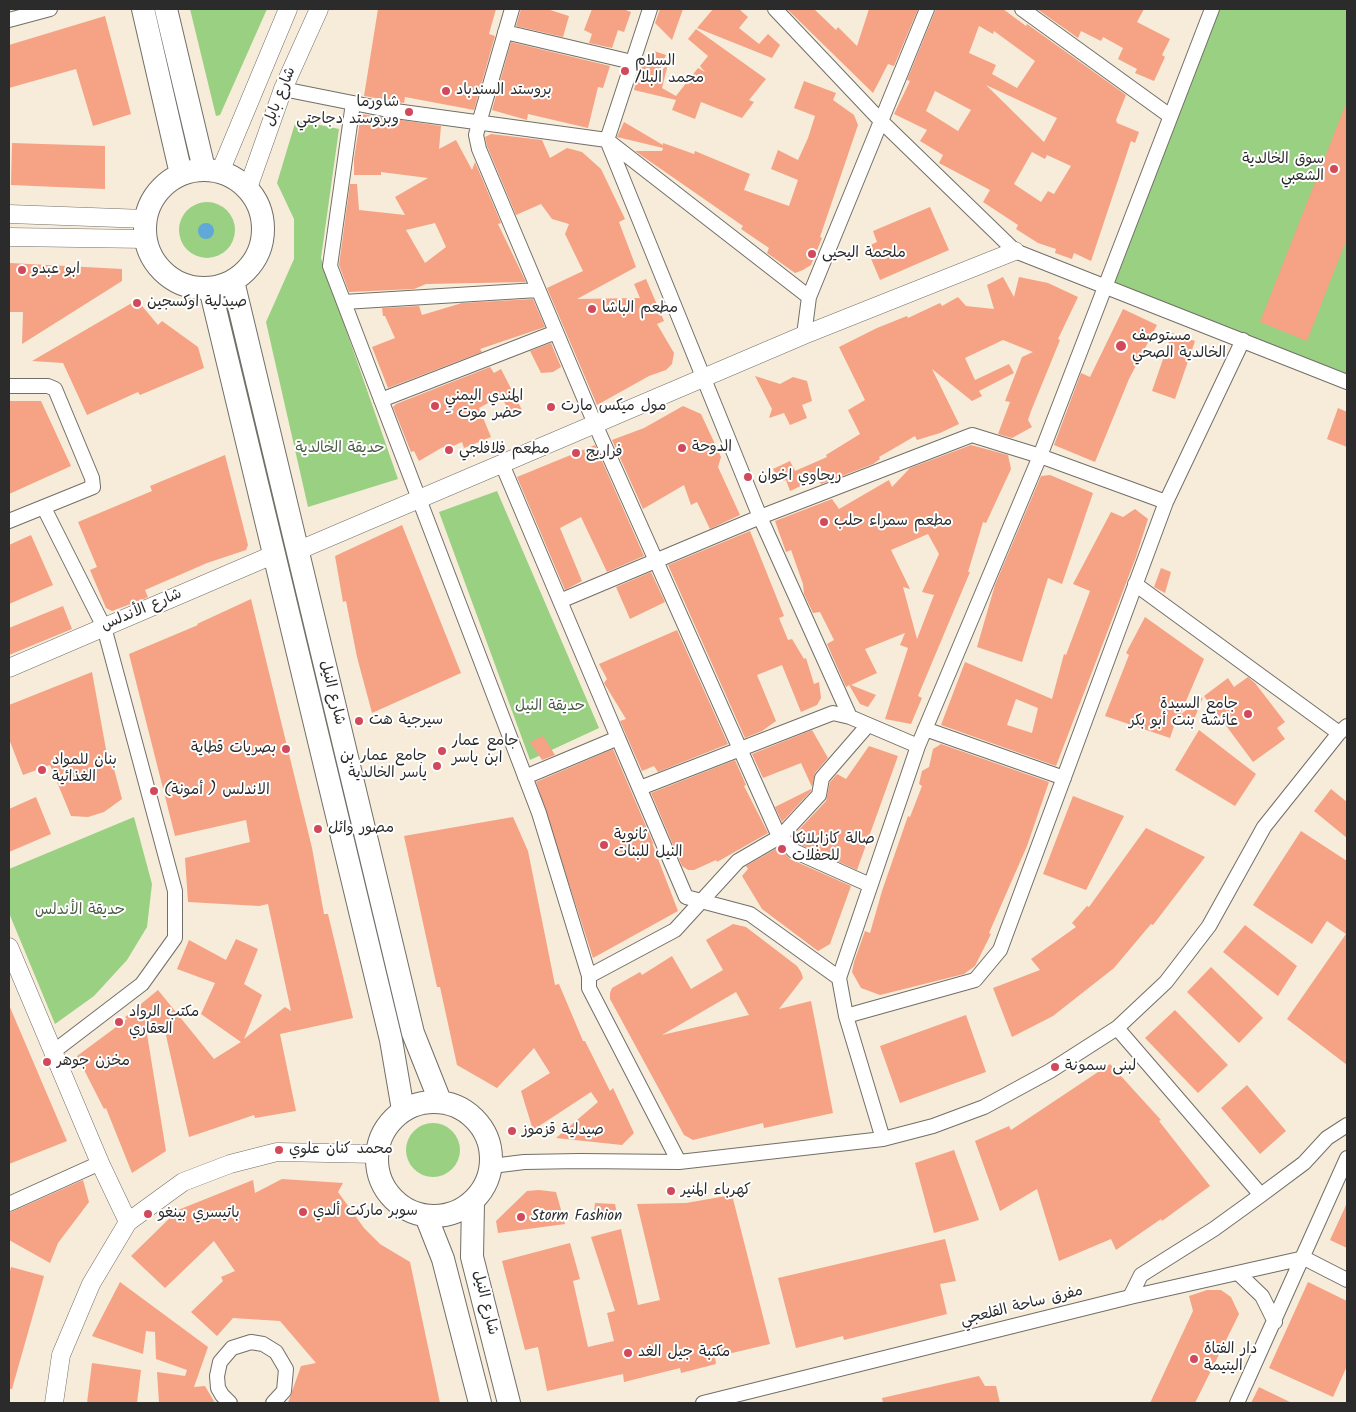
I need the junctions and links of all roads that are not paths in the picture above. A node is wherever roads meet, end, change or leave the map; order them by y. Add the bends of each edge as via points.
1 (50, 9) edge
2 (143, 9) edge
3 (166, 9) edge
4 (288, 9) edge
5 (319, 9) edge
6 (512, 9) edge
7 (650, 9) edge
8 (774, 9) edge
9 (927, 9) edge
10 (1022, 9) edge
11 (1212, 9) edge
12 (9, 20) edge
13 (505, 32) junction
14 (632, 62) junction
15 (283, 89) junction
16 (353, 104) junction
17 (1170, 116) junction
18 (881, 121) junction
19 (479, 123) junction
20 (607, 140) junction
21 (212, 170) junction
22 (181, 174) junction
23 (248, 188) junction
24 (9, 214) edge
25 (146, 229) junction
26 (9, 237) edge
27 (1015, 251) junction
28 (233, 281) junction
29 (1105, 285) junction
30 (210, 288) junction
31 (538, 290) junction
32 (809, 297) junction
33 (344, 302) junction
34 (556, 332) junction
35 (804, 335) junction
36 (1243, 340) junction
37 (703, 380) junction
38 (1347, 382) edge
39 (9, 386) edge
40 (381, 400) junction
41 (595, 424) junction
42 (1040, 456) junction
43 (502, 464) junction
44 (419, 499) junction
45 (1166, 502) junction
46 (44, 508) junction
47 (760, 517) junction
48 (9, 521) edge
49 (286, 552) junction
50 (656, 561) junction
51 (1135, 584) junction
52 (560, 601) junction
53 (104, 627) junction
54 (9, 668) edge
55 (850, 717) junction
56 (868, 725) junction
57 (925, 729) junction
58 (1343, 729) edge
59 (618, 738) junction
60 (918, 746) junction
61 (741, 749) junction
62 (525, 776) junction
63 (1064, 778) junction
64 (640, 788) junction
65 (781, 836) junction
66 (870, 886) junction
67 (701, 901) junction
68 (9, 947) edge
69 (589, 976) junction
70 (839, 978) junction
71 (846, 1016) junction
72 (1117, 1028) junction
73 (53, 1052) junction
74 (440, 1101) junction
75 (403, 1110) junction
76 (1347, 1125) edge
77 (884, 1139) junction
78 (376, 1154) junction
79 (1347, 1158) edge
80 (679, 1162) junction
81 (100, 1163) junction
82 (492, 1166) junction
83 (1261, 1195) junction
84 (473, 1202) junction
85 (9, 1204) edge
86 (426, 1216) junction
87 (128, 1222) junction
88 (1304, 1258) junction
89 (1238, 1273) junction
90 (1347, 1280) edge
91 (1130, 1297) junction
92 (1275, 1322) junction
93 (744, 1399) edge
94 (54, 1403) edge
95 (230, 1403) edge
96 (273, 1403) edge
97 (480, 1403) edge
98 (510, 1403) edge
99 (703, 1403) edge
100 (1237, 1403) edge

1 - 12 street
2 - 22 main road
3 - 21 main road
4 - 21 street
5 - 15 street, شارع بابل
6 - 13 street
7 - 14 street
8 - 18 street
9 - 18 street
10 - 17 street
11 - 17 street
13 - 14 street
13 - 19 street
14 - 20 street
15 - 16 street
15 - 23 street, شارع بابل
16 - 19 street
16 - 33 street via 330,266
17 - 29 street
18 - 27 street
18 - 32 street
19 - 20 street
19 - 31 street via 476,135 479,149
20 - 32 street
20 - 37 street
21 - 22 main road
21 - 23 main road via 229,175
22 - 25 main road via 162,186 152,199
23 - 28 main road via 262,213 264,232 252,265
24 - 25 street
25 - 26 street
25 - 30 main road via 154,261 169,277 187,286
27 - 29 street
27 - 35 street, شارع الأندلس
28 - 30 main road
28 - 49 main road, شارع النيل
29 - 36 street
29 - 42 street
30 - 49 main road, شارع النيل
31 - 33 street
31 - 34 street
32 - 35 street
33 - 40 street
34 - 40 street
34 - 41 street
35 - 37 street, شارع الأندلس
36 - 38 street
36 - 45 street
37 - 41 street, شارع الأندلس
37 - 47 street
39 - 46 street via 48,386 55,389 92,478 93,487 87,491
40 - 44 street
41 - 43 street, شارع الأندلس
41 - 50 street
42 - 45 street
42 - 47 street via 972,435
42 - 57 street
43 - 44 street, شارع الأندلس
43 - 52 street
44 - 49 street, شارع الأندلس
44 - 62 street
45 - 51 street
46 - 48 street
46 - 53 street
47 - 50 street
47 - 55 street
49 - 53 street, شارع الأندلس
49 - 74 main road, شارع النيل via 413,1033
49 - 75 main road, شارع النيل via 391,1040
50 - 52 street
50 - 61 street
51 - 58 street
51 - 63 street
52 - 59 street
53 - 54 street, شارع الأندلس
53 - 73 street via 175,891 175,938 142,984
55 - 56 street
55 - 61 street via 833,713
56 - 60 street
56 - 65 street via 822,778 818,795
57 - 60 street
57 - 63 street
58 - 72 street via 1264,827 1203,933 1166,982
59 - 62 street
59 - 64 street
60 - 66 street
61 - 64 street
61 - 65 street
62 - 69 street
63 - 71 street via 1000,950 975,980
64 - 67 street via 686,897
65 - 66 street via 794,851
65 - 67 street via 738,861
66 - 70 street
67 - 69 street via 674,930
67 - 70 street via 750,914
68 - 73 street
69 - 80 street via 589,988
70 - 71 street
71 - 77 street
72 - 77 street via 1050,1071 984,1107 933,1126
72 - 83 street
73 - 81 street
74 - 75 main road via 425,1101
74 - 82 main road via 466,1110 482,1126 490,1145
75 - 78 main road via 386,1126
76 - 83 street via 1327,1138 1304,1163
77 - 80 street
78 - 86 main road via 378,1173 391,1197 406,1210
78 - 87 street via 277,1152 230,1164 183,1182
79 - 88 street
80 - 82 street via 561,1161
81 - 85 street
81 - 87 street
82 - 84 main road via 488,1181
83 - 91 street via 1141,1275
84 - 86 main road via 456,1212
84 - 98 main road, شارع النيل via 472,1257
86 - 97 main road, شارع النيل via 444,1260
87 - 94 street via 91,1284 61,1354
88 - 89 street, مفرق ساحة القلعجي
88 - 90 street
88 - 92 street
89 - 91 street, مفرق ساحة القلعجي
89 - 92 street via 1262,1296
91 - 93 street, مفرق ساحة القلعجي
92 - 100 street
93 - 99 street, مفرق ساحة القلعجي
95 - 96 street via 218,1388 220,1362 232,1348 251,1342 263,1344 276,1352 286,1369 284,1391

